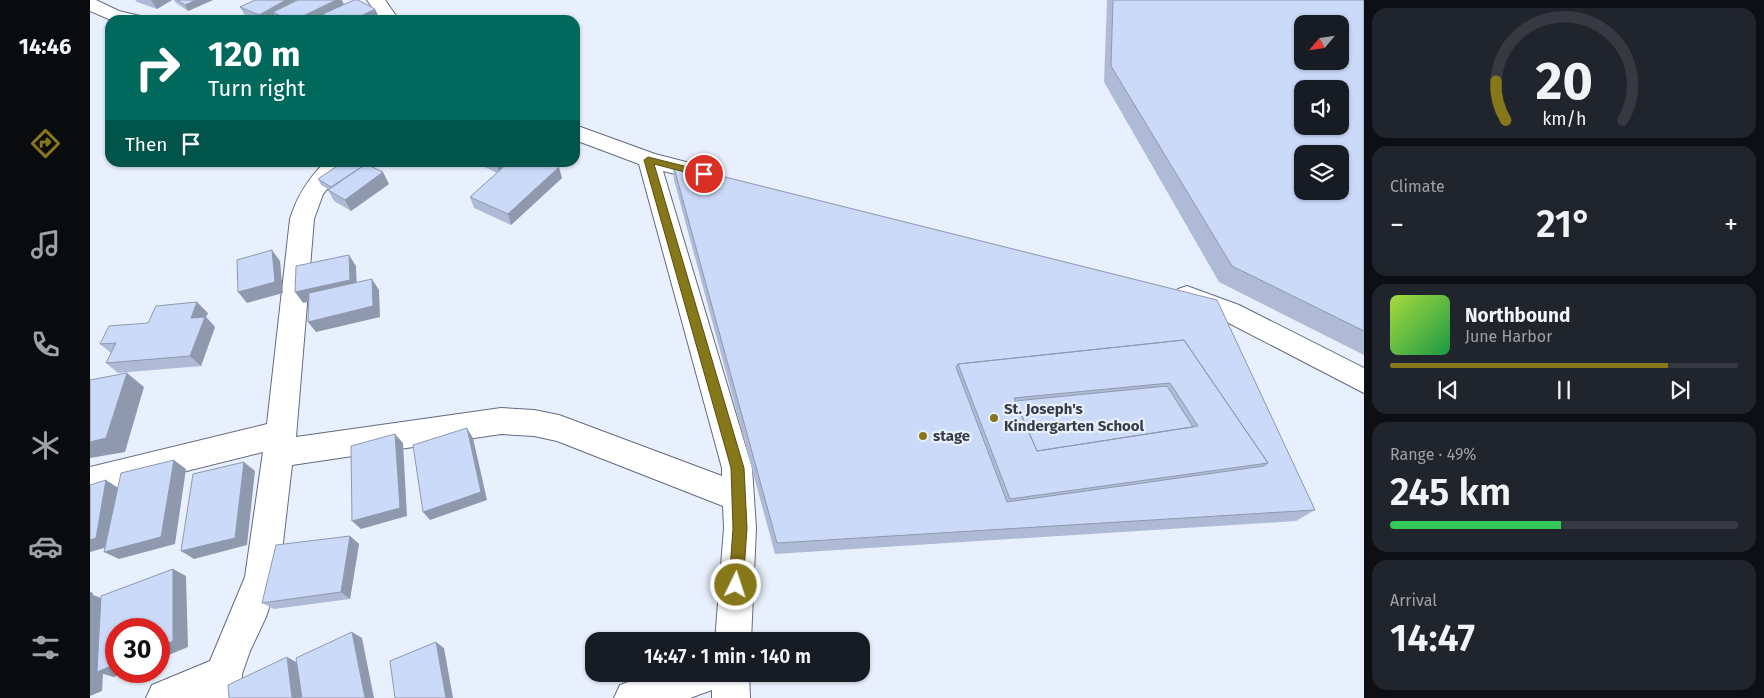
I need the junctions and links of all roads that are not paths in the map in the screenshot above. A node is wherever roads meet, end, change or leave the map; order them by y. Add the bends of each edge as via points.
1 (376, 0) edge
2 (90, 4) edge
3 (113, 15) edge
4 (386, 15) edge
5 (105, 18) edge
6 (90, 25) edge
7 (580, 134) edge
8 (648, 160) junction
9 (334, 167) edge
10 (734, 182) edge
11 (1170, 292) edge
12 (1364, 381) edge
13 (280, 444) junction
14 (90, 481) edge
15 (740, 497) junction
16 (734, 632) edge
17 (682, 682) edge
18 (731, 682) edge
19 (223, 686) edge
20 (165, 698) edge
21 (633, 698) edge
22 (731, 698) edge

1 - 4 street
2 - 3 street
5 - 6 street
7 - 8 street
8 - 10 street
8 - 15 street via 738,468
9 - 13 street via 313,190 304,208
11 - 12 street via 1230,312
13 - 14 street
13 - 15 street via 500,421 534,423 559,428
13 - 19 street via 262,577 234,645
15 - 16 street
17 - 21 street
18 - 22 street
19 - 20 street

